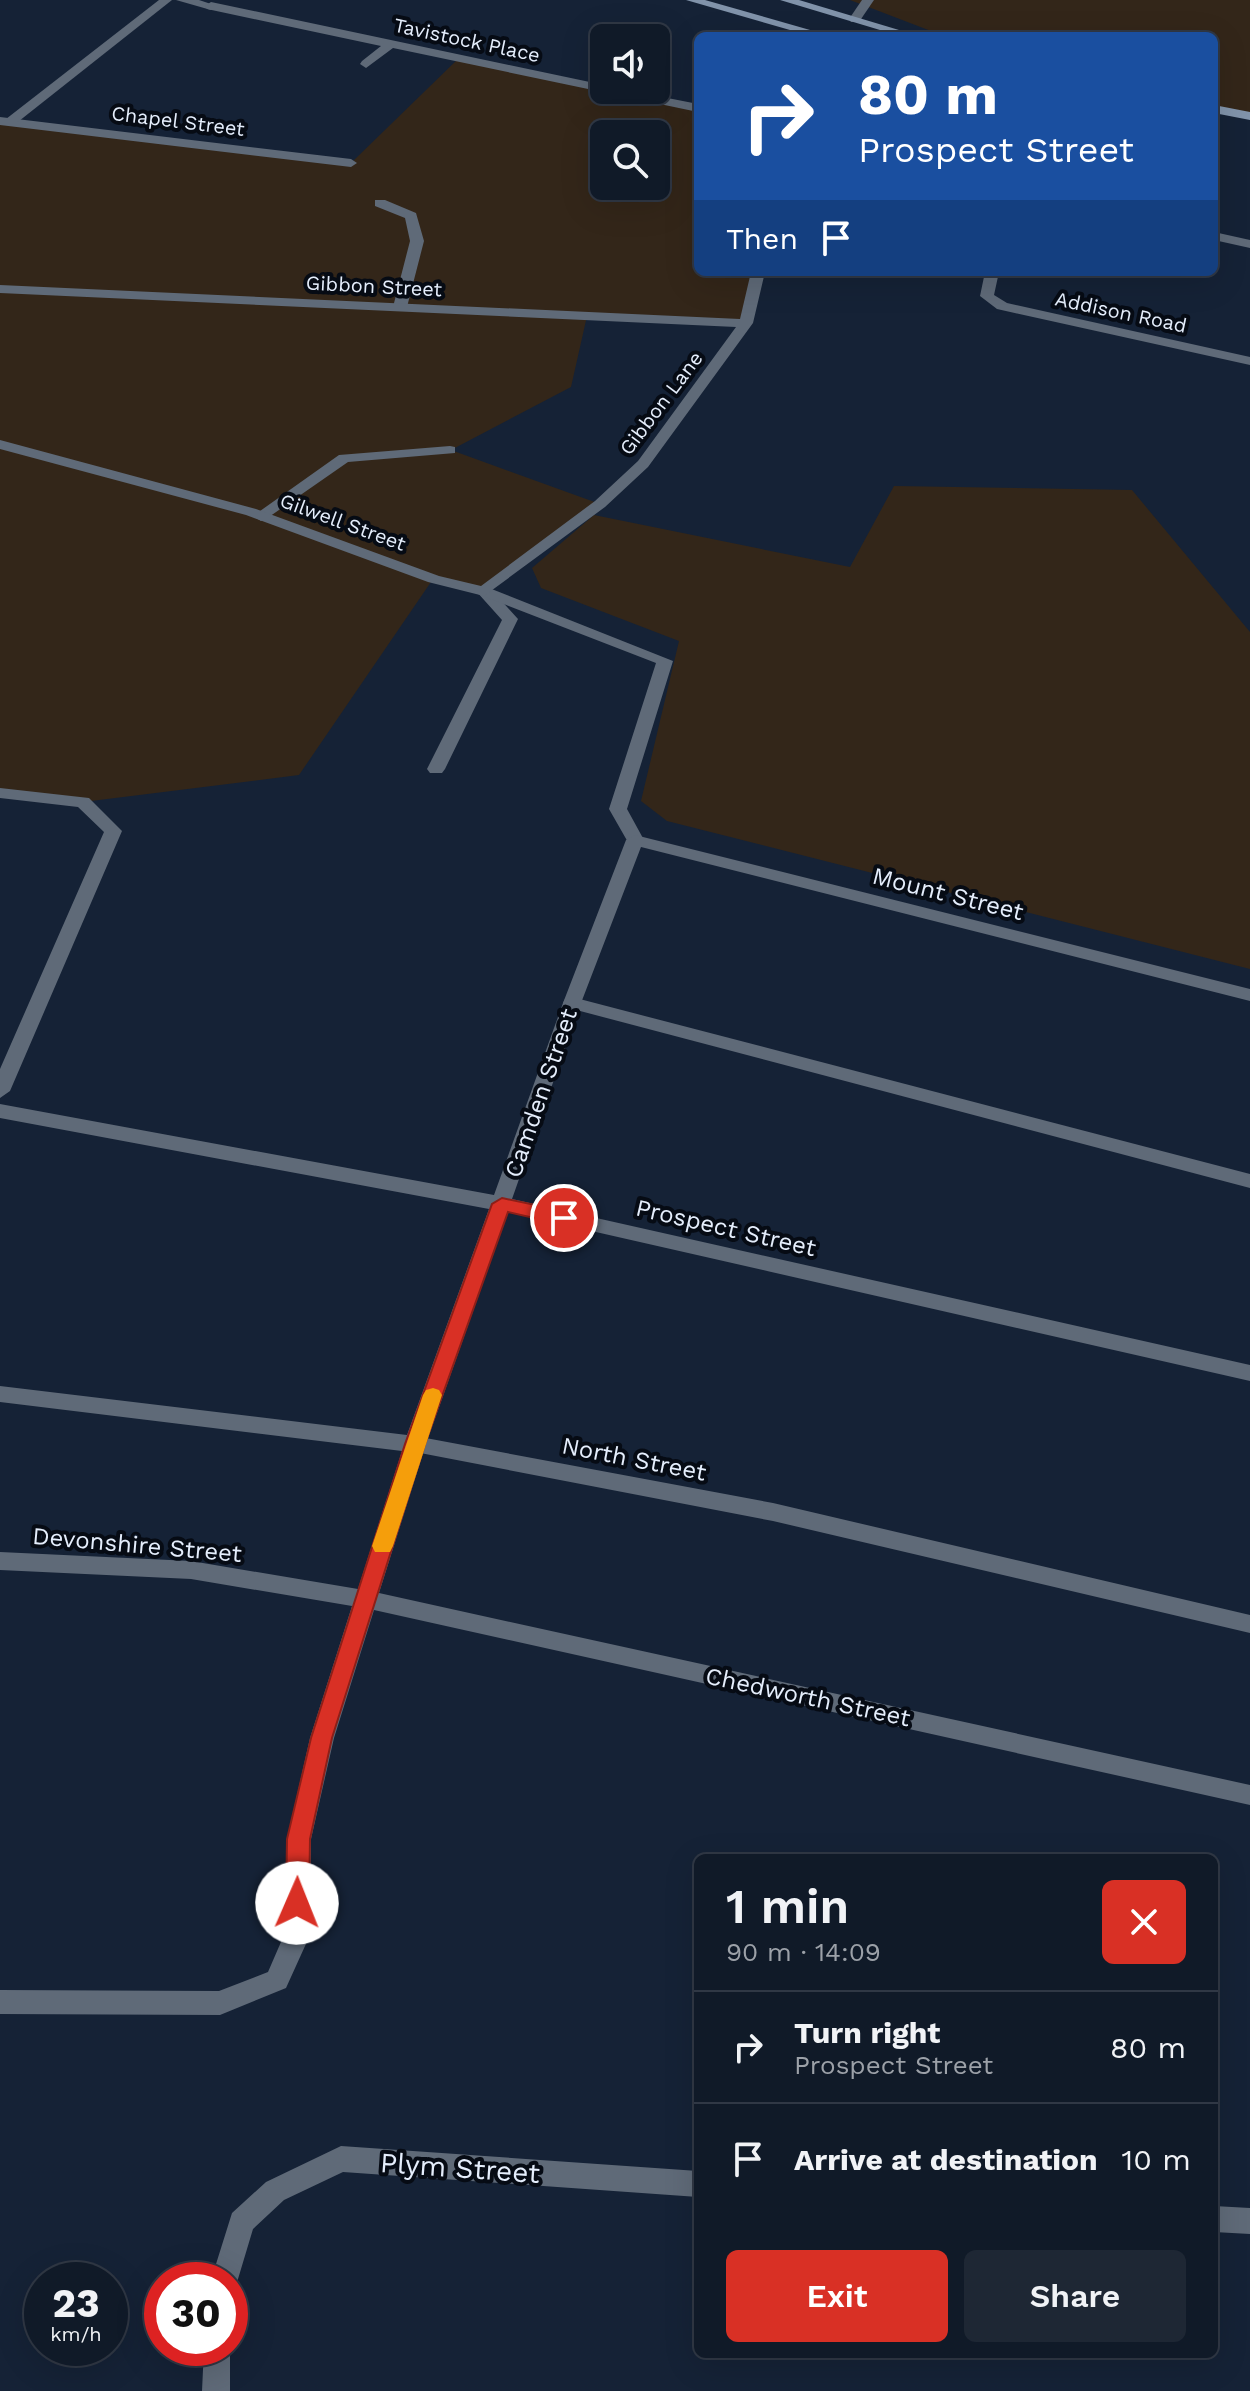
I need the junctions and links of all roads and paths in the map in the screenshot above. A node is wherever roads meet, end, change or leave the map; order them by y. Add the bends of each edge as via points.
1 (166, 0) edge
2 (182, 0) edge
3 (692, 0) edge
4 (786, 0) edge
5 (868, 0) edge
6 (855, 19) junction
7 (810, 32) edge
8 (899, 32) edge
9 (391, 44) junction
10 (366, 64) dead end
11 (590, 87) edge
12 (670, 103) edge
13 (694, 107) edge
14 (1218, 110) edge
15 (1250, 116) edge
16 (5, 122) edge
17 (351, 163) dead end
18 (380, 203) dead end
19 (1218, 237) edge
20 (1250, 244) edge
21 (757, 276) edge
22 (991, 276) edge
23 (0, 289) edge
24 (400, 307) junction
25 (746, 323) junction
26 (1250, 361) edge
27 (0, 444) edge
28 (450, 450) dead end
29 (261, 516) junction
30 (484, 591) junction
31 (436, 769) dead end
32 (0, 793) edge
33 (635, 840) junction
34 (1250, 995) edge
35 (572, 1003) junction
36 (0, 1091) edge
37 (0, 1111) edge
38 (1250, 1181) edge
39 (502, 1204) junction
40 (1250, 1373) edge
41 (0, 1394) edge
42 (415, 1444) junction
43 (0, 1561) edge
44 (365, 1599) junction
45 (1250, 1624) edge
46 (1250, 1795) edge
47 (0, 2002) edge
48 (694, 2184) edge
49 (1218, 2219) edge
50 (1250, 2221) edge
51 (230, 2262) edge
52 (217, 2366) edge
53 (216, 2391) edge

1 - 16 street
2 - 9 street, Tavistock Place
3 - 7 main road
4 - 6 main road
5 - 6 street
6 - 8 main road
9 - 10 street
9 - 11 street, Tavistock Place
12 - 13 street, Tavistock Place
14 - 15 main road
16 - 17 street, Chapel Street
18 - 24 street via 411,216 417,241
19 - 20 street
21 - 25 street, Gibbon Lane
22 - 26 street, Addison Road via 987,296 1002,306
23 - 24 street, Gibbon Street
24 - 25 street, Gibbon Street
25 - 30 street, Gibbon Lane via 643,464 600,504
27 - 29 street, Gilwell Street
28 - 29 street via 344,458
29 - 30 street, Gilwell Street via 434,579
30 - 31 street via 510,619
30 - 33 street, Gilwell Street via 665,661 618,809
32 - 36 street via 83,802 113,831
33 - 34 street, Mount Street
33 - 35 street, Camden Street
35 - 38 street
35 - 39 street, Camden Street
37 - 39 street, Prospect Street
39 - 40 street, Prospect Street
39 - 42 street, Camden Street
41 - 42 street, North Street
42 - 44 street, Camden Street
42 - 45 street, North Street via 773,1512
43 - 44 street, Devonshire Street via 191,1570
44 - 46 street, Chedworth Street
44 - 47 street, Camden Street via 322,1738 299,1839 297,1935 277,1980 220,2003
48 - 51 street, Plym Street via 341,2159 275,2191 242,2222
49 - 50 street
52 - 53 street

